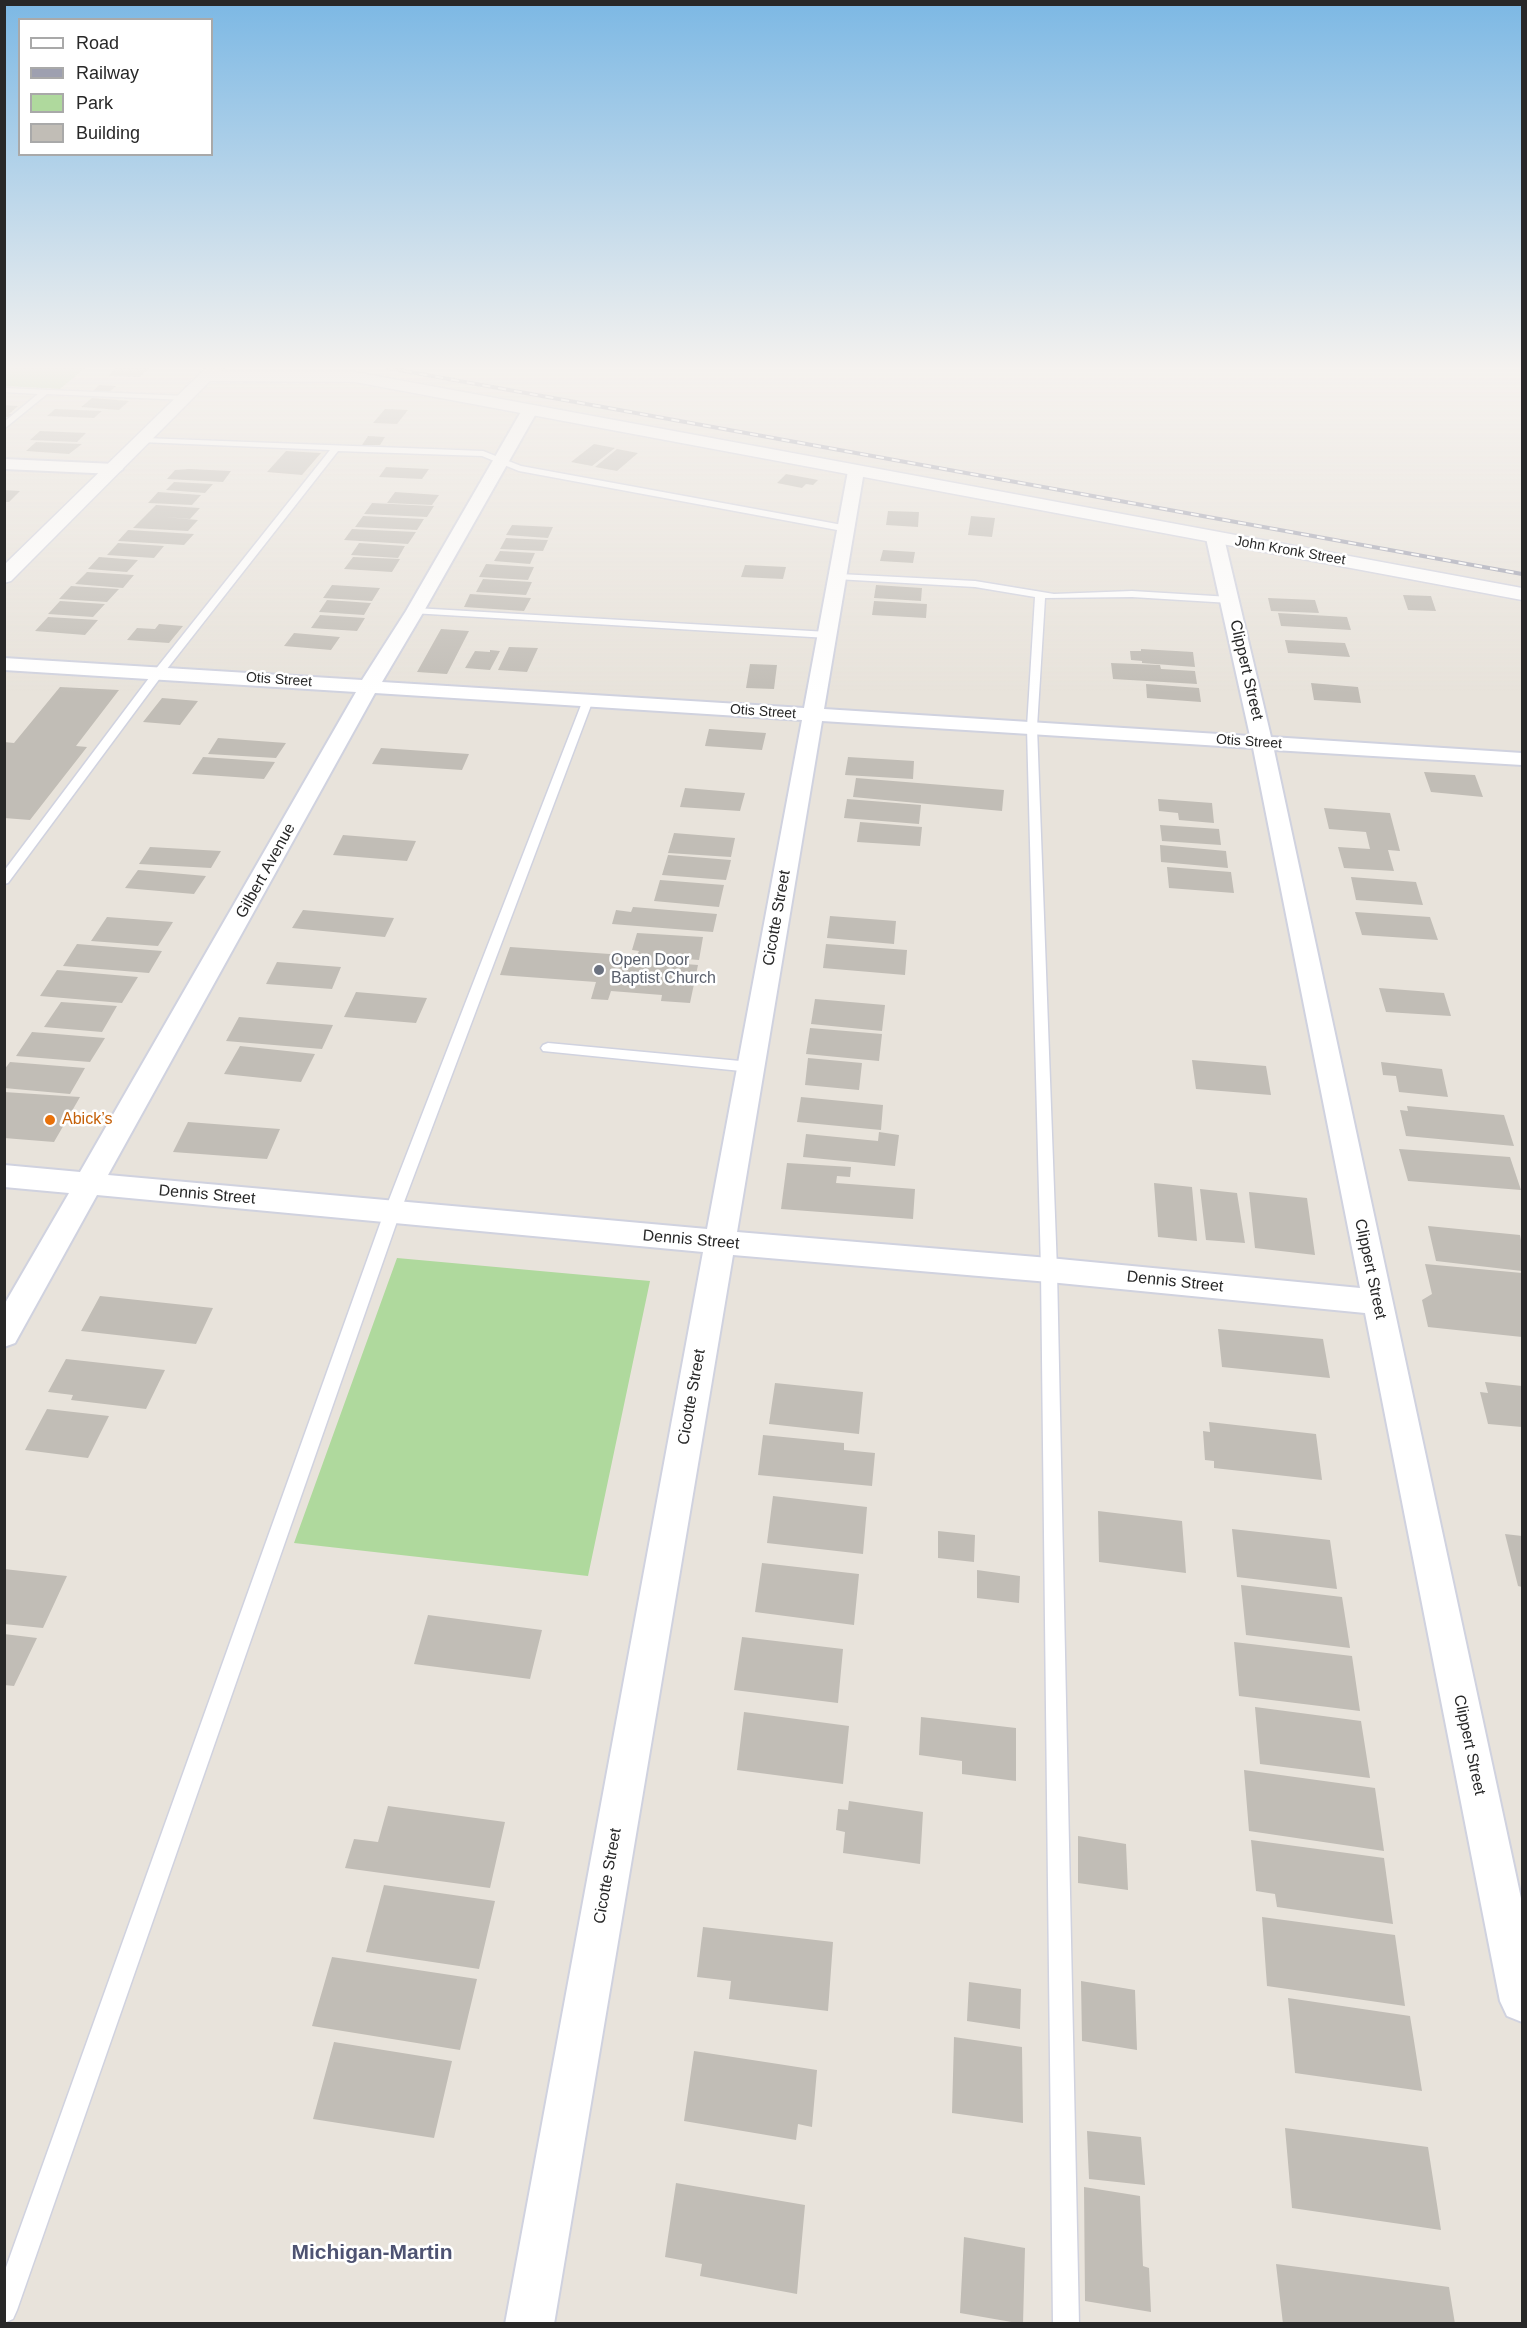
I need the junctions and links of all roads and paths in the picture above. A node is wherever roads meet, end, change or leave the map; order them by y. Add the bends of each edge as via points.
1 (108, 477) edge
2 (313, 477) edge
3 (491, 477) edge
4 (566, 477) edge
5 (855, 477) edge
6 (886, 477) edge
7 (848, 529) junction
8 (1215, 538) junction
9 (7, 572) edge
10 (839, 577) junction
11 (1522, 594) edge
12 (1040, 596) junction
13 (1230, 600) junction
14 (416, 611) junction
15 (828, 635) junction
16 (4, 664) edge
17 (159, 672) junction
18 (369, 686) junction
19 (588, 700) junction
20 (813, 715) junction
21 (1032, 728) junction
22 (1262, 743) junction
23 (1522, 759) edge
24 (4, 880) edge
25 (548, 1048) dead end
26 (751, 1066) junction
27 (4, 1176) edge
28 (89, 1185) junction
29 (393, 1210) junction
30 (720, 1242) junction
31 (1049, 1270) junction
32 (1377, 1302) junction
33 (4, 1334) edge
34 (1522, 2001) edge
35 (4, 2310) edge
36 (529, 2324) edge
37 (1066, 2324) edge

1 - 9 street
2 - 17 lane
3 - 14 street, Gilbert Avenue
4 - 7 lane
5 - 7 street, Cicotte Street
6 - 8 street, John Kronk Street
7 - 10 street, Cicotte Street
8 - 11 street, John Kronk Street
8 - 13 street, Clippert Street
10 - 12 lane via 975,584
10 - 15 street, Cicotte Street
12 - 13 lane via 1132,594
12 - 21 lane
13 - 22 street, Clippert Street
14 - 15 lane
14 - 18 street, Gilbert Avenue
15 - 20 street, Cicotte Street
16 - 17 street, Otis Street
17 - 18 street, Otis Street
17 - 24 lane
18 - 19 street, Otis Street
18 - 28 street, Gilbert Avenue
19 - 20 street, Otis Street
19 - 29 lane
20 - 21 street, Otis Street
20 - 26 street, Cicotte Street
21 - 22 street, Otis Street
21 - 31 lane
22 - 23 street, Otis Street
22 - 32 street, Clippert Street
25 - 26 lane
26 - 30 street, Cicotte Street
27 - 28 street, Dennis Street
28 - 29 street, Dennis Street
28 - 33 street, Gilbert Avenue
29 - 30 street, Dennis Street
29 - 35 lane
30 - 31 street, Dennis Street
30 - 36 street, Cicotte Street
31 - 32 street, Dennis Street
31 - 37 lane
32 - 34 street, Clippert Street

